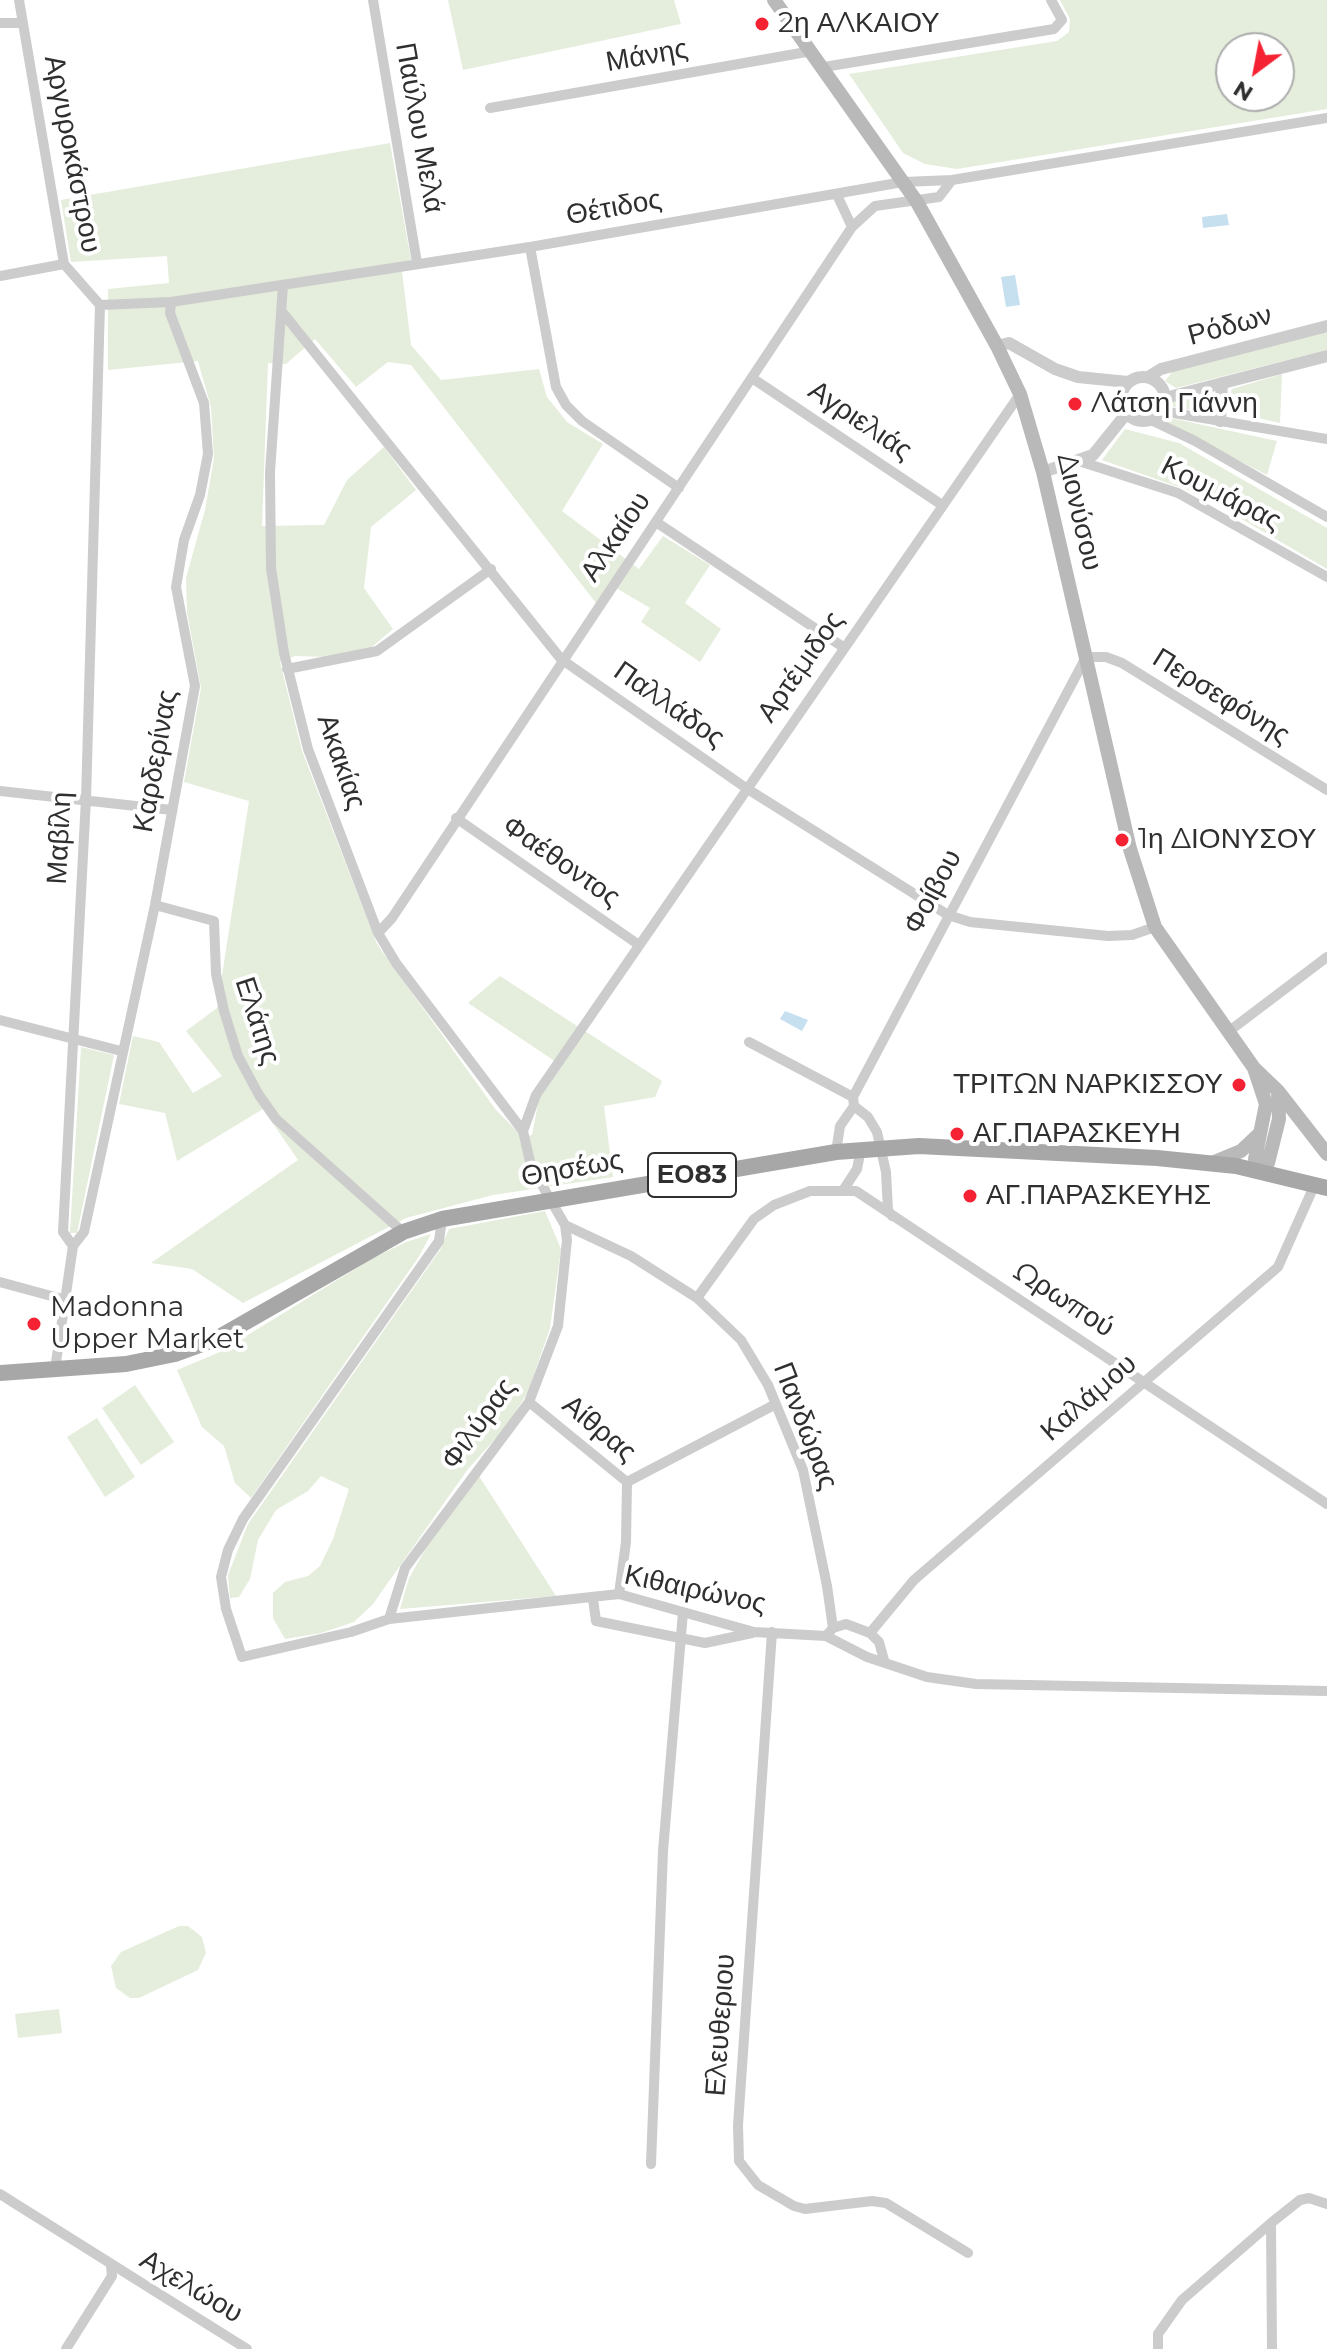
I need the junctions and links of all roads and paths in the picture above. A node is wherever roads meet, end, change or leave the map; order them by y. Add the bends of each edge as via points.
1 (19, 0) edge
2 (373, 0) edge
3 (774, 0) edge
4 (1051, 0) edge
5 (0, 23) edge
6 (23, 23) junction
7 (812, 51) junction
8 (824, 67) junction
9 (490, 108) dead end
10 (1327, 118) edge
11 (952, 180) junction
12 (903, 182) junction
13 (837, 195) junction
14 (917, 202) junction
15 (852, 227) junction
16 (530, 247) junction
17 (417, 263) junction
18 (64, 264) junction
19 (0, 276) edge
20 (283, 285) junction
21 (171, 302) junction
22 (100, 305) junction
23 (283, 313) junction
24 (1327, 326) edge
25 (997, 346) junction
26 (1327, 356) edge
27 (1148, 377) junction
28 (752, 378) junction
29 (1128, 382) junction
30 (1222, 383) junction
31 (1020, 394) junction
32 (1163, 404) junction
33 (1126, 414) junction
34 (1151, 420) junction
35 (1220, 421) junction
36 (1327, 439) edge
37 (1082, 462) junction
38 (1043, 472) junction
39 (679, 488) junction
40 (942, 505) junction
41 (1327, 517) edge
42 (656, 522) junction
43 (491, 569) junction
44 (1327, 577) edge
45 (843, 647) junction
46 (1086, 657) junction
47 (561, 659) junction
48 (287, 669) junction
49 (746, 788) junction
50 (1327, 790) edge
51 (0, 791) edge
52 (86, 799) junction
53 (172, 810) junction
54 (456, 818) junction
55 (155, 905) junction
56 (948, 915) junction
57 (1155, 927) junction
58 (378, 933) junction
59 (639, 945) junction
60 (1327, 957) edge
61 (0, 1020) edge
62 (1228, 1032) junction
63 (73, 1039) junction
64 (749, 1042) dead end
65 (121, 1051) junction
66 (1254, 1068) junction
67 (1278, 1091) junction
68 (854, 1101) junction
69 (1302, 1120) junction
70 (1262, 1130) junction
71 (523, 1131) junction
72 (1327, 1133) edge
73 (882, 1147) junction
74 (861, 1149) junction
75 (836, 1152) junction
76 (1327, 1154) edge
77 (1212, 1163) junction
78 (1260, 1170) junction
79 (1321, 1186) edge
80 (844, 1189) junction
81 (549, 1199) junction
82 (893, 1218) junction
83 (442, 1219) junction
84 (565, 1225) junction
85 (403, 1232) junction
86 (73, 1246) junction
87 (0, 1282) edge
88 (697, 1298) junction
89 (66, 1300) junction
90 (55, 1369) junction
91 (0, 1373) edge
92 (1145, 1381) junction
93 (529, 1402) junction
94 (776, 1404) junction
95 (627, 1482) junction
96 (1327, 1504) edge
97 (619, 1594) junction
98 (593, 1599) junction
99 (683, 1612) junction
100 (389, 1619) junction
101 (754, 1632) junction
102 (772, 1632) junction
103 (829, 1632) junction
104 (870, 1633) junction
105 (680, 1639) junction
106 (884, 1660) junction
107 (1327, 1691) edge
108 (651, 2164) dead end
109 (0, 2194) edge
110 (1327, 2204) edge
111 (1271, 2223) junction
112 (968, 2253) dead end
113 (111, 2266) junction
114 (66, 2349) edge
115 (247, 2349) edge
116 (1158, 2349) edge
117 (1272, 2349) edge

1 - 6 street, Αργυροκάστρου
2 - 17 street, Παύλου Μελά
3 - 7 main road, Διονύσου
4 - 8 street via 1062,20 1054,29
5 - 6 street
6 - 18 street, Αργυροκάστρου
7 - 8 main road, Διονύσου
7 - 9 street, Μάνης
8 - 12 main road, Διονύσου
10 - 11 street, Θέτιδος
11 - 12 street, Θέτιδος
11 - 14 street, Θέτιδος via 939,197
12 - 13 street, Θέτιδος
12 - 14 main road, Διονύσου
13 - 15 street
13 - 16 street, Θέτιδος
14 - 15 street, Αλκαίου via 875,206
14 - 25 main road, Διονύσου
15 - 28 street, Αλκαίου
16 - 17 street, Θέτιδος
16 - 39 street via 556,387 566,405
17 - 20 street, Θέτιδος
18 - 19 street
18 - 22 street, Αργυροκάστρου
20 - 21 street
20 - 23 street, Ακακίας
21 - 22 street
21 - 53 street, Καρδερίνας via 170,313 204,403 208,454 176,587 195,686
22 - 52 street, Μαβίλη
23 - 43 street, Παλλάδος
23 - 48 street, Ακακίας via 270,472 271,568
24 - 27 street, Ρόδων via 1161,369
25 - 29 street via 1009,343 1078,377
25 - 31 main road, Διονύσου
26 - 30 street, Ρόδων
27 - 29 street
27 - 32 street via 1160,385
28 - 39 street, Αλκαίου
28 - 40 street, Αγριελιάς
29 - 33 street via 1120,401
30 - 32 street, Ρόδων
30 - 35 street
31 - 38 main road, Διονύσου
31 - 40 street, Αρτέμιδος
32 - 34 street
32 - 35 street
33 - 34 street via 1137,421
33 - 37 street
34 - 41 street
35 - 36 street
37 - 38 street
37 - 44 street, Κουμάρας via 1178,493
38 - 46 main road, Διονύσου
39 - 42 street, Αλκαίου
40 - 45 street, Αρτέμιδος
42 - 45 street
42 - 47 street, Αλκαίου
43 - 47 street, Παλλάδος
43 - 48 street via 377,651
45 - 49 street, Αρτέμιδος
46 - 50 street, Περσεφόνης via 1122,663
46 - 56 street, Φοίβου
46 - 57 main road, Διονύσου via 1130,849
47 - 49 street, Παλλάδος
47 - 54 street, Αλκαίου
48 - 58 street, Ακακίας via 308,749
49 - 56 street, Παλλάδος
49 - 59 street, Αρτέμιδος
51 - 52 street
52 - 53 street
52 - 63 street, Μαβίλη
53 - 55 street, Καρδερίνας
54 - 58 street, Αλκαίου
54 - 59 street, Φαέθοντος
55 - 65 street, Καρδερίνας
55 - 85 street, Ελάτης via 214,921 224,1011 238,1056 259,1095 276,1119
56 - 57 street, Παλλάδος via 970,922 1108,936
56 - 68 street, Φοίβου
57 - 62 main road, Διονύσου
58 - 71 street, Ακακίας
59 - 71 street, Αρτέμιδος via 536,1095
60 - 62 street
61 - 63 street
62 - 66 main road, Διονύσου
63 - 65 street
63 - 86 street, Μαβίλη via 63,1232
64 - 68 street
65 - 86 street, Καρδερίνας via 84,1232
66 - 67 main road, Διονύσου
66 - 70 main road, Διονύσου via 1266,1104
67 - 69 main road, Διονύσου
67 - 78 main road via 1279,1119 1268,1163
68 - 73 street via 872,1122
68 - 75 street, Φοίβου via 840,1126
69 - 72 main road
69 - 76 main road, Διονύσου
70 - 77 main road via 1241,1151
70 - 78 main road, Διονύσου via 1255,1159
71 - 81 street, Ακακίας via 531,1166
73 - 74 main road, Θησέως / ΕΟ83
73 - 77 main road, Θησέως / ΕΟ83 via 952,1146
73 - 82 street
74 - 75 main road, Θησέως / ΕΟ83
74 - 80 street via 857,1169
75 - 81 main road, Θησέως / ΕΟ83
77 - 78 main road, Θησέως / ΕΟ83
78 - 79 main road, Θησέως / ΕΟ83
79 - 92 street, Καλάμου via 1278,1267
80 - 82 street, Ωρωπού via 856,1191
80 - 88 street via 786,1198 754,1219
81 - 83 main road, Θησέως / ΕΟ83
81 - 84 street
82 - 92 street, Ωρωπού
83 - 85 main road, Θησέως / ΕΟ83
83 - 100 street, Κιθαιρώνος via 439,1241 243,1519 221,1577 242,1657
84 - 88 street, Πανδώρας via 631,1256
84 - 93 street, Φιλύρας via 558,1326
85 - 90 main road, Θησέως / ΕΟ83 via 216,1339 126,1364
86 - 89 street, Μαβίλη
87 - 89 street
88 - 94 street, Πανδώρας via 741,1340
89 - 90 street, Μαβίλη
90 - 91 main road, Θησέως / ΕΟ83
92 - 96 street, Ωρωπού
92 - 104 street, Καλάμου via 914,1580
93 - 95 street, Αίθρας
93 - 100 street, Φιλύρας via 405,1568
94 - 95 street
94 - 103 street, Πανδώρας via 803,1470
95 - 97 street, Αίθρας
97 - 98 street, Κιθαιρώνος
97 - 99 street, Κιθαιρώνος
98 - 100 street, Κιθαιρώνος
98 - 105 street via 596,1621
99 - 101 street, Κιθαιρώνος
99 - 105 street
101 - 102 street, Κιθαιρώνος
101 - 105 street via 705,1643
102 - 103 street, Κιθαιρώνος
102 - 112 street, Ελευθεριου via 739,2161 758,2185 794,2206 886,2203
103 - 104 street via 846,1624
103 - 106 street, Κιθαιρώνος via 838,1646
104 - 106 street
105 - 108 street via 663,1837
106 - 107 street, Κιθαιρώνος via 927,1677 976,1684
109 - 113 street, Αχελώου
110 - 111 street via 1300,2200
111 - 116 street via 1182,2300 1158,2334
111 - 117 street
113 - 114 street via 112,2276
113 - 115 street, Αχελώου

